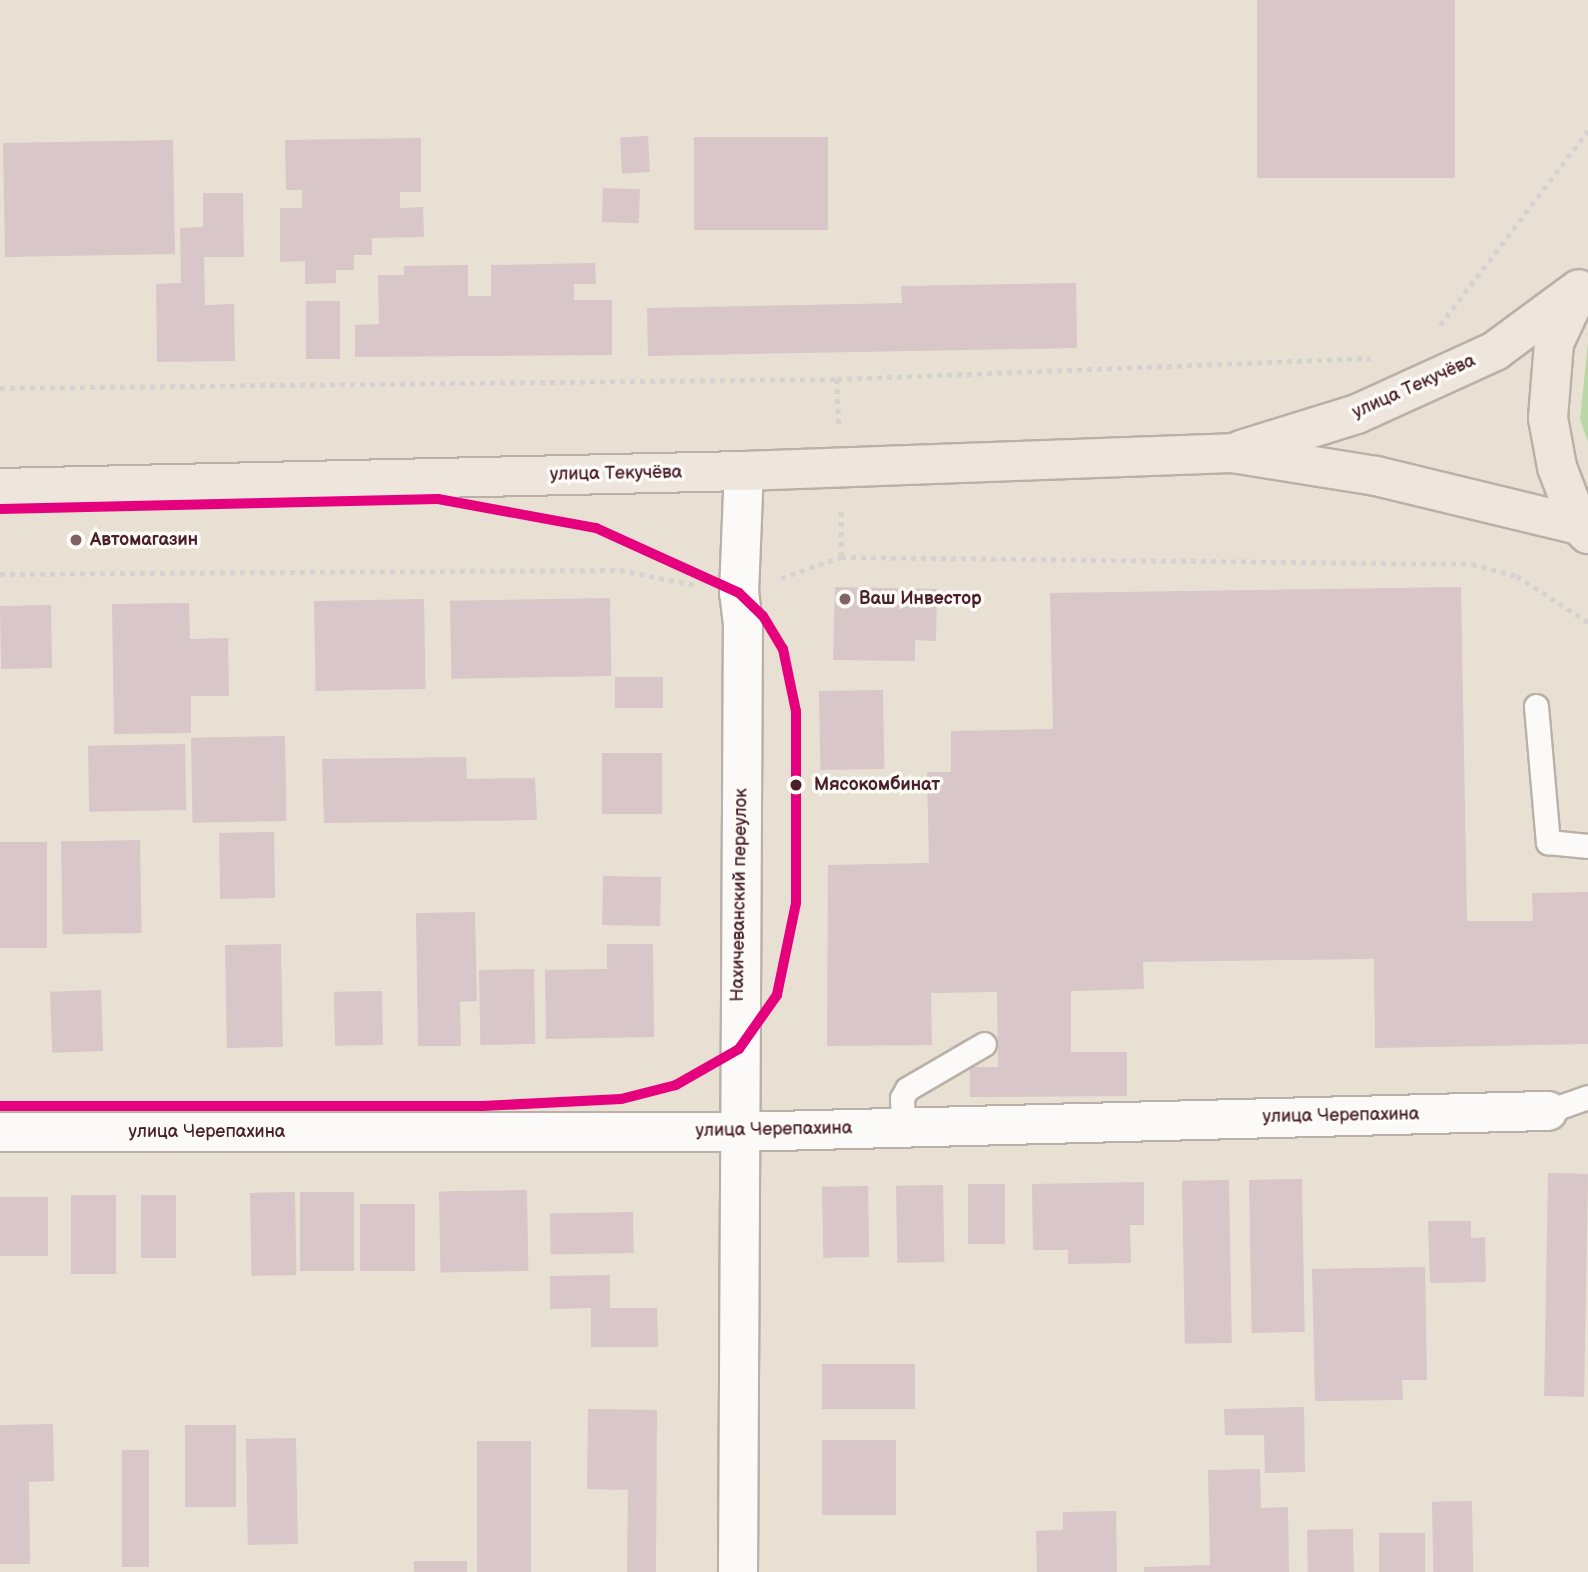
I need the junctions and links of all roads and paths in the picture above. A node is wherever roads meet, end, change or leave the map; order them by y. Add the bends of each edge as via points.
1 (1588, 131) edge
2 (1583, 284) edge
3 (1432, 330) dead end
4 (1378, 357) dead end
5 (0, 388) edge
6 (1232, 453) junction
7 (744, 471) junction
8 (0, 488) edge
9 (1583, 530) edge
10 (0, 574) edge
11 (739, 593) junction
12 (1588, 621) edge
13 (1536, 706) dead end
14 (1588, 846) edge
15 (984, 1044) dead end
16 (1588, 1097) edge
17 (1548, 1111) joint
18 (903, 1127) junction
19 (0, 1132) edge
20 (738, 1132) junction
21 (738, 1572) edge

1 - 3 path via 1443,323
2 - 6 main road, улица Текучёва via 1495,351 1357,414
2 - 9 main road via 1554,343 1548,418 1557,467
4 - 5 path via 837,379
6 - 7 main road, улица Текучёва
6 - 9 main road, улица Текучёва via 1376,476
7 - 8 main road, улица Текучёва
7 - 11 street, Нахичеванский переулок
10 - 11 path via 620,570
11 - 12 path via 841,557 1472,564 1517,576
11 - 20 street, Нахичеванский переулок via 743,624
13 - 14 lane via 1548,842
15 - 18 lane via 907,1089 902,1098
16 - 17 lane
17 - 18 street, улица Черепахина
18 - 20 street, улица Черепахина
19 - 20 street, улица Черепахина
20 - 21 street, Нахичеванский переулок

